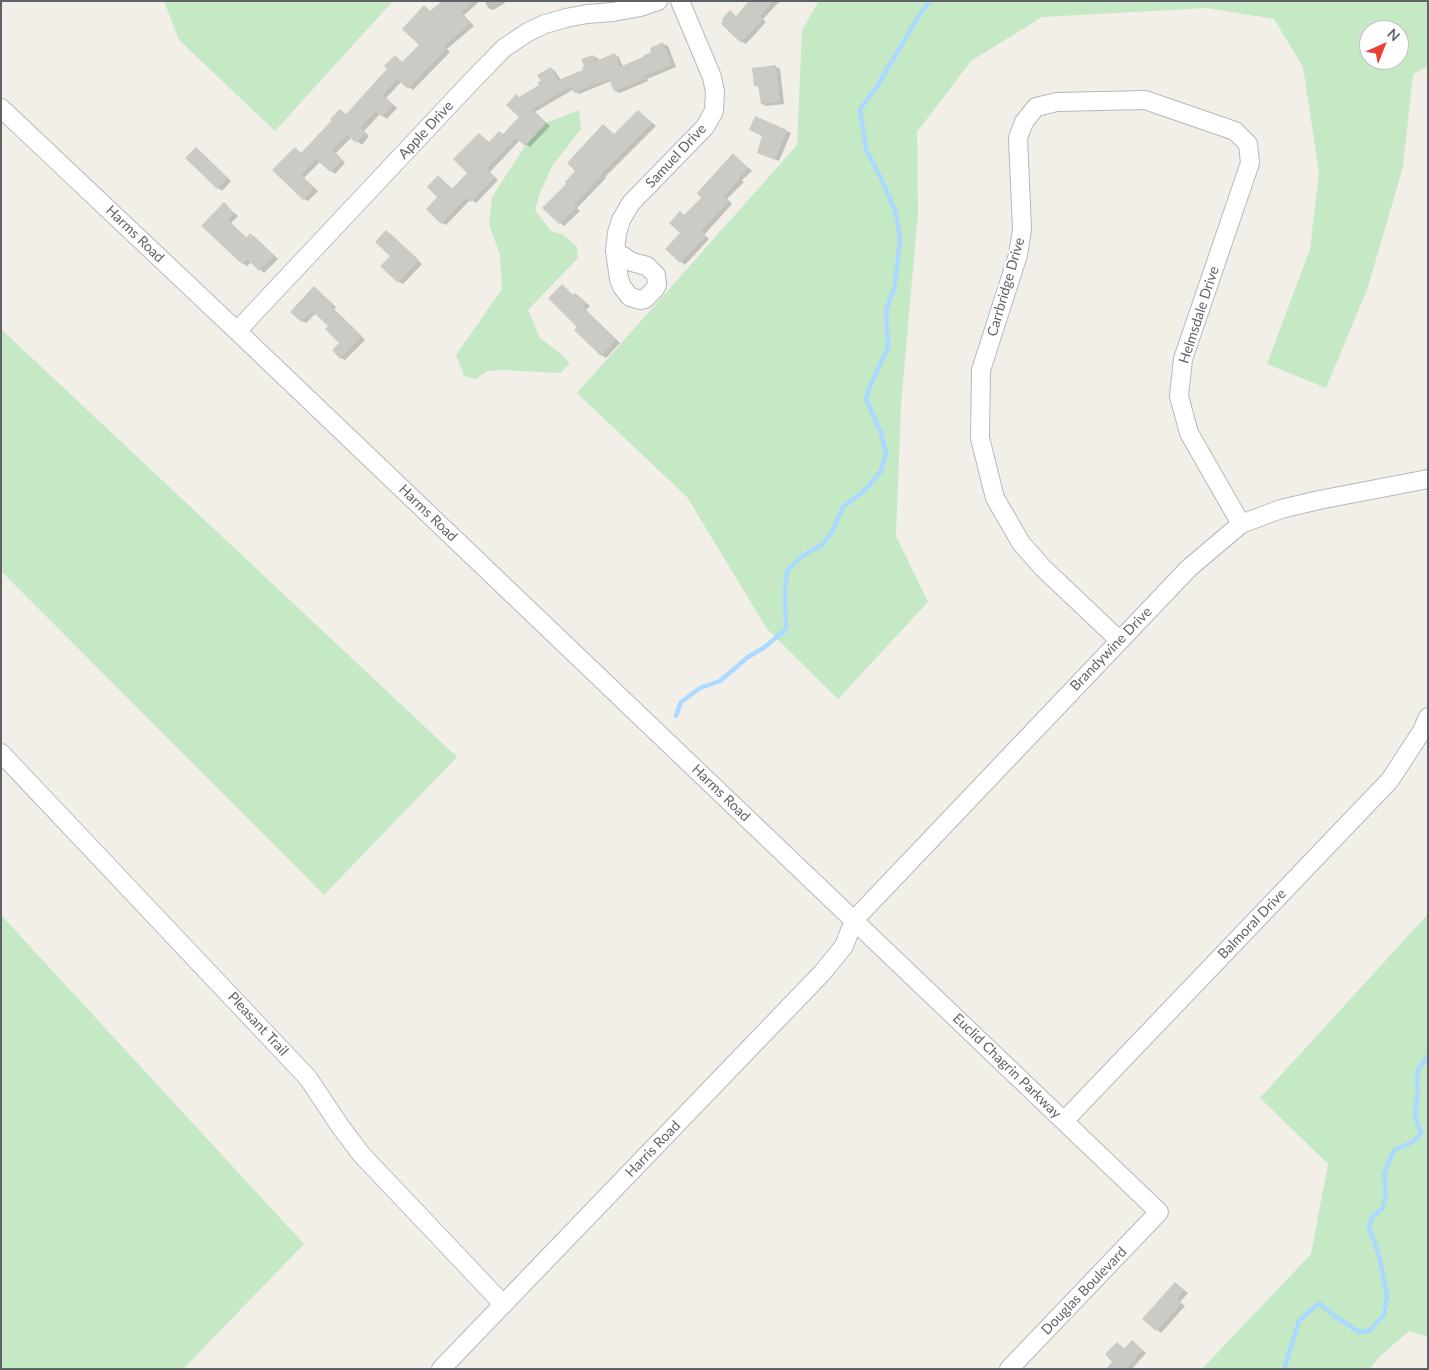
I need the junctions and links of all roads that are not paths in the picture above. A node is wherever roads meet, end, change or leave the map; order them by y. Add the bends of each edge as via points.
1 (658, 1) edge
2 (680, 1) edge
3 (1, 108) edge
4 (1235, 131) joint
5 (615, 251) dead end
6 (237, 331) junction
7 (1428, 479) edge
8 (1241, 524) junction
9 (1118, 640) junction
10 (1428, 717) edge
11 (1, 753) edge
12 (854, 920) junction
13 (1064, 1121) junction
14 (1159, 1212) joint
15 (503, 1304) junction
16 (440, 1369) edge
17 (1009, 1369) edge

1 - 6 street, Apple Drive via 642,7 587,14 545,24 504,48
2 - 5 street, Samuel Drive via 712,77 714,111 704,127 632,203 621,220
3 - 6 street, Harms Road
4 - 8 street, Helmsdale Drive via 1248,144 1250,163 1183,359 1179,396 1189,433
4 - 9 street, Carrbridge Drive via 1145,100 1057,102 1036,107 1024,122 1018,138 1022,229 1018,255 981,370 980,438 995,498 1021,543
6 - 12 street, Harms Road
7 - 8 street, Brandywine Drive via 1318,500
8 - 9 street, Brandywine Drive via 1189,568
9 - 12 street, Brandywine Drive
10 - 13 street, Balmoral Drive via 1390,780
11 - 15 street, Pleasant Trail via 308,1078 362,1154
12 - 13 street, Euclid Chagrin Parkway
12 - 15 street, Harris Road via 844,946 822,973
13 - 14 street, Euclid Chagrin Parkway
14 - 17 street, Douglas Boulevard
15 - 16 street, Harris Road

